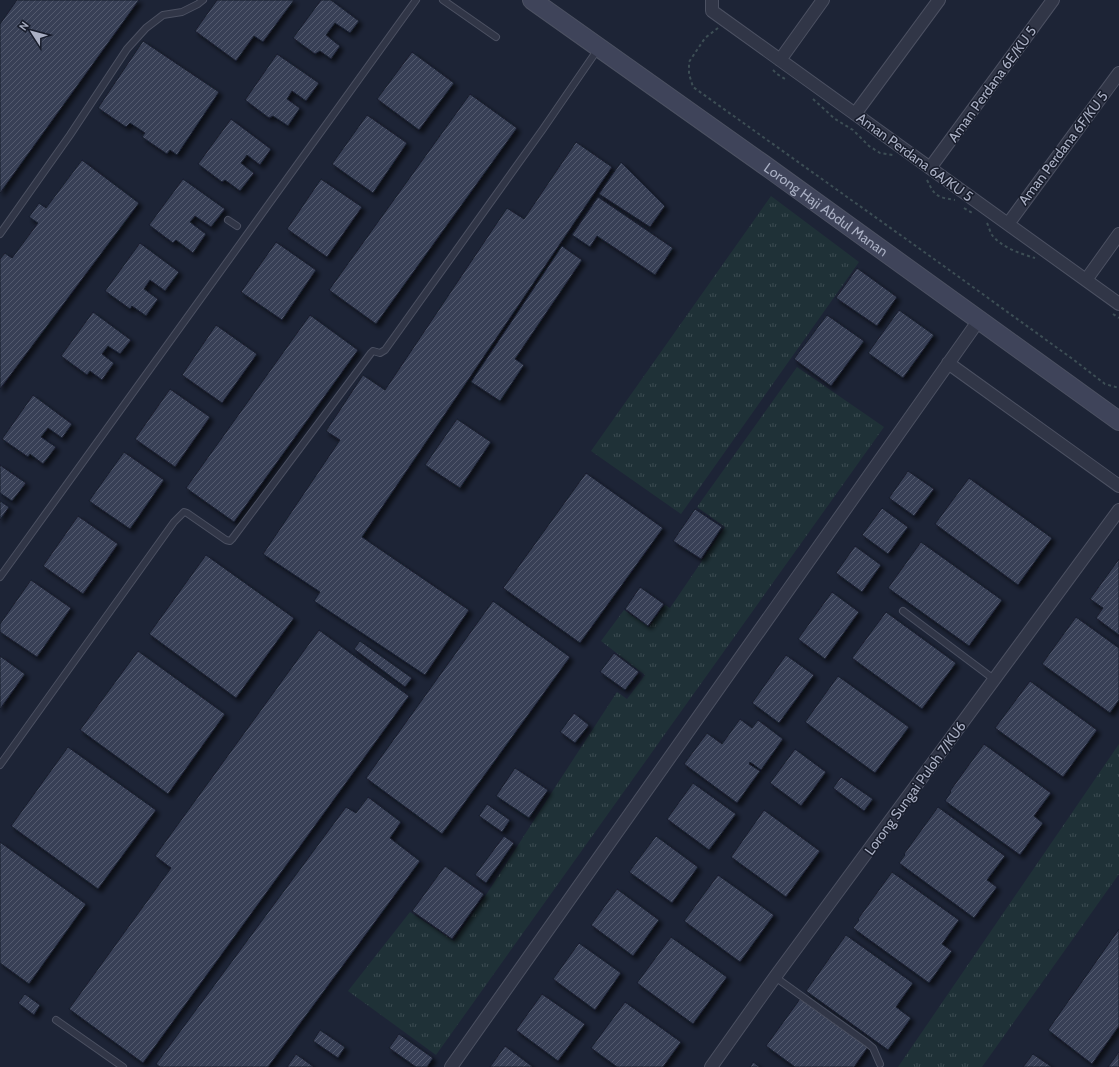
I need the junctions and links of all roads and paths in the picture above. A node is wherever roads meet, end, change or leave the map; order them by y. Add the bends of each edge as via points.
1 (203, 0) edge
2 (416, 0) edge
3 (444, 0) edge
4 (532, 0) edge
5 (823, 0) edge
6 (939, 0) edge
7 (1053, 0) edge
8 (712, 6) edge
9 (718, 28) dead end
10 (496, 38) dead end
11 (599, 48) junction
12 (776, 64) junction
13 (1119, 73) edge
14 (788, 81) dead end
15 (810, 97) dead end
16 (855, 114) junction
17 (896, 156) dead end
18 (928, 173) junction
19 (959, 204) dead end
20 (963, 206) dead end
21 (975, 215) dead end
22 (228, 220) dead end
23 (986, 221) dead end
24 (1008, 224) junction
25 (237, 226) dead end
26 (0, 234) edge
27 (1119, 234) edge
28 (1040, 261) dead end
29 (1086, 280) junction
30 (1119, 304) edge
31 (1108, 311) dead end
32 (1119, 318) edge
33 (979, 320) junction
34 (948, 363) junction
35 (1119, 388) edge
36 (1119, 421) edge
37 (1119, 486) edge
38 (1119, 510) edge
39 (0, 577) edge
40 (904, 611) dead end
41 (995, 680) junction
42 (0, 765) edge
43 (775, 977) junction
44 (56, 1020) dead end
45 (880, 1064) dead end
46 (123, 1067) edge
47 (451, 1067) edge
48 (711, 1067) edge

1 - 26 lane via 182,12 162,15 127,49
2 - 39 lane
3 - 10 lane
4 - 11 street, Lorong Haji Abdul Manan
5 - 12 street
6 - 16 street
7 - 18 street, Aman Perdana 6E/KU 5
8 - 12 street, Aman Perdana 6A/KU 5
9 - 35 path via 705,38 689,62 693,87 1105,384
11 - 33 street, Lorong Haji Abdul Manan
11 - 42 lane via 385,350 371,353 232,539 226,540 184,512 174,522
12 - 14 path via 777,74
12 - 16 street, Aman Perdana 6A/KU 5
13 - 24 street, Aman Perdana 6F/KU 5
15 - 17 path via 835,119 853,130 869,146 880,153
16 - 18 street, Aman Perdana 6A/KU 5
18 - 19 path via 934,194 955,200
18 - 24 street, Aman Perdana 6A/KU 5
20 - 21 path
22 - 25 lane
23 - 28 path via 992,235 1002,243
24 - 29 street, Aman Perdana 6A/KU 5
27 - 29 street
29 - 30 street, Aman Perdana 6A/KU 5
31 - 32 path
33 - 34 street
33 - 36 street, Lorong Haji Abdul Manan
34 - 37 street
34 - 47 street
38 - 41 street, Lorong Sungai Puloh 7/KU6
40 - 41 lane
41 - 43 street, Lorong Sungai Puloh 7/KU6
43 - 45 lane via 867,1043 873,1048
43 - 48 street, Lorong Sungai Puloh 7/KU6
44 - 46 lane

